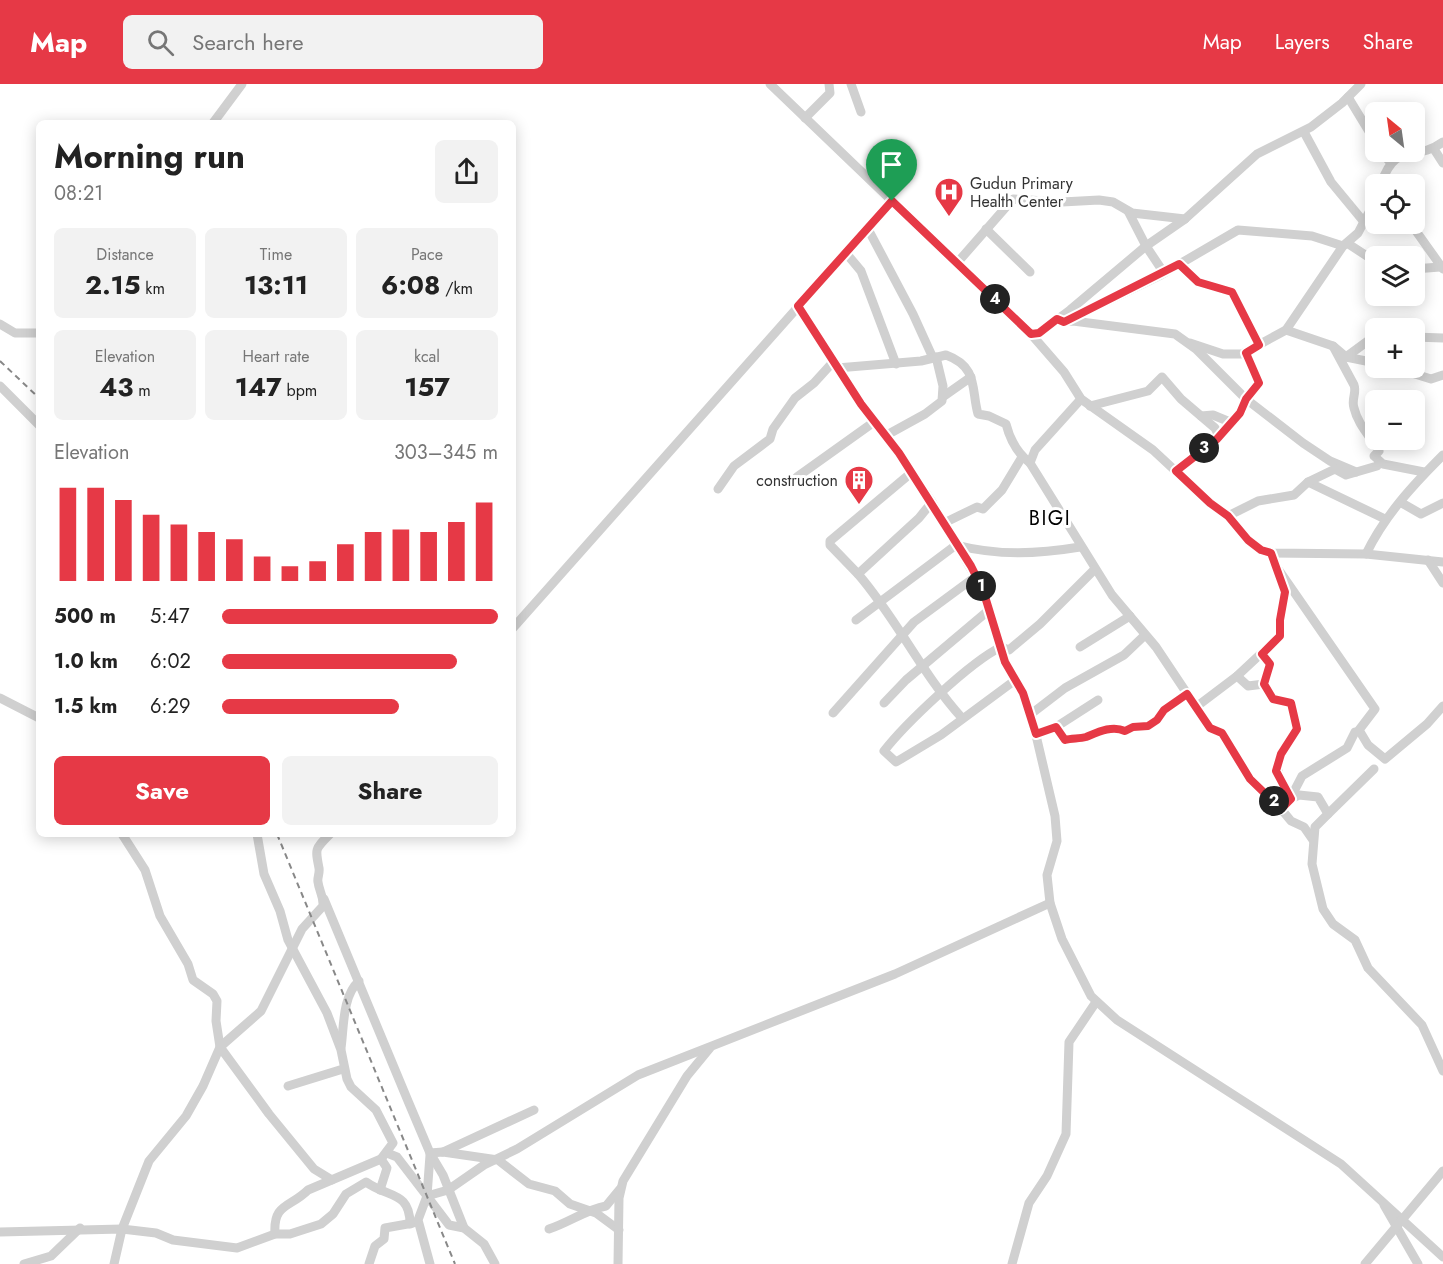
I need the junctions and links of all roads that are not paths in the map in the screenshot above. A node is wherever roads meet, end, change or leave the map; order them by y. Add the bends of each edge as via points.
1 (242, 84) edge
2 (770, 84) edge
3 (829, 84) edge
4 (851, 84) edge
5 (1361, 84) edge
6 (1348, 97) junction
7 (861, 112) dead end
8 (806, 117) junction
9 (215, 120) edge
10 (1365, 125) edge
11 (1304, 132) junction
12 (1443, 142) edge
13 (1434, 149) junction
14 (1425, 151) edge
15 (1390, 162) edge
16 (1443, 163) edge
17 (1385, 174) edge
18 (892, 201) junction
19 (1128, 211) junction
20 (1185, 219) junction
21 (1364, 222) joint
22 (868, 229) junction
23 (986, 229) junction
24 (1418, 234) edge
25 (1345, 244) junction
26 (1146, 246) junction
27 (846, 253) junction
28 (1365, 256) edge
29 (957, 263) junction
30 (1179, 264) junction
31 (1441, 268) edge
32 (1425, 269) edge
33 (1030, 272) dead end
34 (1164, 273) junction
35 (798, 306) junction
36 (1061, 320) junction
37 (0, 324) edge
38 (1286, 330) junction
39 (36, 333) edge
40 (1031, 334) junction
41 (1425, 338) edge
42 (1443, 338) edge
43 (1185, 341) junction
44 (1365, 343) edge
45 (1259, 345) junction
46 (1333, 346) junction
47 (1246, 353) junction
48 (934, 357) junction
49 (1346, 357) junction
50 (1365, 361) edge
51 (896, 364) junction
52 (835, 365) junction
53 (1443, 375) edge
54 (972, 377) junction
55 (1425, 378) edge
56 (0, 386) edge
57 (944, 396) junction
58 (1081, 399) junction
59 (1246, 399) junction
60 (1090, 406) junction
61 (1201, 416) junction
62 (36, 422) edge
63 (874, 422) junction
64 (1230, 422) junction
65 (885, 436) junction
66 (1219, 436) junction
67 (1443, 455) edge
68 (1022, 457) junction
69 (1379, 462) junction
70 (1030, 463) junction
71 (1176, 471) junction
72 (1356, 471) junction
73 (1424, 472) junction
74 (911, 473) junction
75 (798, 477) dead end
76 (1308, 482) junction
77 (718, 489) dead end
78 (932, 502) junction
79 (1400, 502) junction
80 (1443, 503) edge
81 (1228, 516) junction
82 (1385, 519) junction
83 (944, 523) junction
84 (956, 545) junction
85 (1080, 547) junction
86 (1271, 553) junction
87 (1366, 554) junction
88 (1428, 560) junction
89 (1443, 562) edge
90 (1276, 566) junction
91 (1095, 569) junction
92 (858, 574) junction
93 (975, 577) junction
94 (1443, 583) edge
95 (880, 603) junction
96 (989, 610) junction
97 (1130, 616) junction
98 (856, 620) dead end
99 (516, 625) edge
100 (1145, 635) junction
101 (902, 637) junction
102 (1080, 647) dead end
103 (1001, 648) junction
104 (1262, 654) junction
105 (923, 668) junction
106 (1237, 676) junction
107 (1014, 681) junction
108 (1264, 684) junction
109 (1187, 694) junction
110 (941, 695) junction
111 (0, 698) edge
112 (1098, 700) dead end
113 (884, 703) dead end
114 (1443, 706) edge
115 (1196, 707) junction
116 (833, 713) dead end
117 (1031, 714) junction
118 (36, 716) edge
119 (962, 718) junction
120 (1056, 727) junction
121 (1355, 732) dead end
122 (1036, 734) junction
123 (1374, 769) dead end
124 (1291, 799) junction
125 (1281, 809) junction
126 (1328, 814) junction
127 (124, 837) edge
128 (258, 837) edge
129 (327, 837) edge
130 (1313, 840) junction
131 (324, 897) junction
132 (1050, 903) junction
133 (292, 948) junction
134 (359, 981) junction
135 (1096, 1002) junction
136 (715, 1044) junction
137 (220, 1047) junction
138 (341, 1050) junction
139 (343, 1069) junction
140 (1443, 1071) edge
141 (288, 1086) dead end
142 (534, 1110) dead end
143 (443, 1152) junction
144 (430, 1153) junction
145 (384, 1156) junction
146 (498, 1160) junction
147 (1443, 1171) edge
148 (332, 1180) junction
149 (620, 1189) junction
150 (380, 1190) junction
151 (448, 1190) junction
152 (428, 1196) junction
153 (588, 1209) junction
154 (414, 1222) junction
155 (1400, 1224) junction
156 (80, 1228) junction
157 (464, 1228) junction
158 (122, 1229) junction
159 (549, 1229) dead end
160 (619, 1230) junction
161 (0, 1232) edge
162 (275, 1234) junction
163 (1443, 1257) edge
164 (24, 1264) edge
165 (114, 1264) edge
166 (369, 1264) edge
167 (430, 1264) edge
168 (495, 1264) edge
169 (618, 1264) edge
170 (1012, 1264) edge
171 (1365, 1264) edge
172 (1418, 1264) edge

1 - 9 street
2 - 8 street
3 - 8 street via 826,99
4 - 7 street
5 - 6 street
6 - 10 street
6 - 11 street
8 - 18 street
11 - 20 street via 1257,154
11 - 21 street via 1331,182
12 - 13 street
13 - 14 street
13 - 16 street
15 - 17 street
18 - 22 street
18 - 29 street
19 - 20 street via 1156,218
19 - 23 street via 1113,202 1099,200 1013,199
19 - 26 street
20 - 26 street
21 - 25 street
22 - 27 street
22 - 48 street
23 - 29 street
23 - 33 street
24 - 31 street
25 - 28 street
25 - 30 street via 1312,236 1238,230
25 - 38 street
26 - 34 street
26 - 36 street
27 - 35 street
27 - 51 street via 861,271
29 - 40 street
30 - 34 street
30 - 45 street via 1198,282 1232,292
31 - 32 street
34 - 36 street
35 - 52 street
35 - 99 street
36 - 40 street
36 - 43 street via 1175,334
37 - 39 street via 15,333
38 - 45 street
38 - 46 street
40 - 58 street
41 - 42 street
43 - 47 street via 1223,354
43 - 59 street
44 - 49 street
45 - 47 street
46 - 49 street
46 - 69 street via 1354,385 1353,407 1360,425 1379,451 1374,456
47 - 59 street via 1259,383
48 - 51 street
48 - 54 street via 952,358
48 - 57 street
49 - 50 street
51 - 52 street
52 - 63 street
52 - 77 street via 803,390 773,429 770,439 734,466
53 - 55 street
54 - 57 street
54 - 68 street via 978,414 1006,424
56 - 62 street
57 - 65 street via 925,414
58 - 60 street
58 - 70 street via 1035,450
59 - 64 street via 1240,413
59 - 72 street via 1303,444
60 - 61 street via 1148,391 1162,377
60 - 71 street
61 - 64 street
61 - 66 street
63 - 65 street
63 - 75 street
64 - 66 street
65 - 74 street
66 - 71 street
67 - 73 street
68 - 70 street
68 - 83 street via 1002,490 983,508 977,507
69 - 72 street
69 - 73 street
70 - 85 street
71 - 81 street
72 - 76 street via 1346,475 1335,469
73 - 79 street
74 - 78 street
74 - 92 street via 831,541 830,545
76 - 81 street via 1294,495 1258,501
76 - 82 street
78 - 83 street
78 - 92 street
79 - 80 street via 1421,514
79 - 82 street
81 - 86 street via 1248,540
82 - 87 street
83 - 84 street
84 - 85 street via 986,553 1044,553
84 - 93 street
84 - 95 street
85 - 91 street
86 - 87 street
86 - 90 street
87 - 88 street
88 - 89 street
88 - 94 street
90 - 104 street via 1285,592 1280,636
90 - 114 street via 1374,710 1359,730 1385,759
91 - 97 street
91 - 103 street via 1025,637 1009,650
92 - 95 street
93 - 96 street
93 - 101 street via 914,622
95 - 98 street
95 - 101 street
96 - 103 street
96 - 105 street
97 - 100 street
97 - 102 street
100 - 109 street
100 - 117 street via 1124,655 1065,688
101 - 105 street
101 - 116 street
103 - 107 street
103 - 110 street via 984,656
104 - 106 street
104 - 108 street via 1270,664
105 - 110 street
105 - 113 street
106 - 108 street via 1248,686
106 - 115 street
107 - 117 street
107 - 119 street
108 - 124 street via 1273,699 1291,703 1297,729 1281,754 1276,771
109 - 115 street
109 - 120 street via 1157,720 1140,728 1096,731 1065,740
110 - 119 street
110 - 119 street via 897,734 884,751 896,762
111 - 118 street
112 - 120 street
115 - 125 street via 1210,728 1222,733 1250,779
117 - 122 street
120 - 122 street
121 - 124 street via 1347,748 1302,776
122 - 132 street via 1058,831 1047,875
123 - 126 street
124 - 125 street
124 - 126 street via 1299,795 1318,797
125 - 130 street via 1291,821 1304,827
126 - 130 street via 1315,827
127 - 137 street via 145,870 160,916 193,980 217,1001
128 - 133 street via 264,874
129 - 131 street via 316,848 315,855 320,871 317,881
130 - 140 street via 1312,864 1327,916 1355,940 1368,968 1422,1025
131 - 133 street via 319,913 306,923
131 - 134 street
132 - 135 street via 1062,939
132 - 136 street via 895,974
133 - 137 street via 261,1011
133 - 138 street via 327,1013
134 - 138 street via 353,986 346,1009
134 - 144 street
135 - 155 street via 1117,1020 1318,1147 1381,1201
135 - 170 street via 1069,1042 1066,1134 1047,1176 1029,1203
136 - 146 street via 638,1075
136 - 149 street via 687,1077
137 - 148 street via 314,1169
137 - 158 street via 186,1116 149,1161
138 - 139 street
139 - 141 street
139 - 145 street via 351,1087 376,1110 393,1143
142 - 143 street
143 - 144 street
143 - 146 street
144 - 151 street
144 - 152 street
145 - 148 street
145 - 150 street via 387,1168
145 - 152 street via 397,1157
146 - 151 street
146 - 153 street via 529,1184 555,1191 570,1204
147 - 155 street
148 - 162 street via 281,1208 274,1221
149 - 153 street via 606,1206
149 - 160 street
150 - 154 street via 401,1198
150 - 162 street via 366,1182 346,1194 321,1224 290,1234
151 - 152 street
151 - 157 street
152 - 154 street
152 - 157 street via 449,1224
153 - 159 street
153 - 160 street
154 - 166 street via 386,1228
154 - 167 street
155 - 163 street
155 - 171 street
155 - 172 street
156 - 158 street
156 - 161 street
156 - 164 street via 51,1256
157 - 168 street via 484,1244
158 - 162 street via 237,1248
158 - 165 street
160 - 169 street

